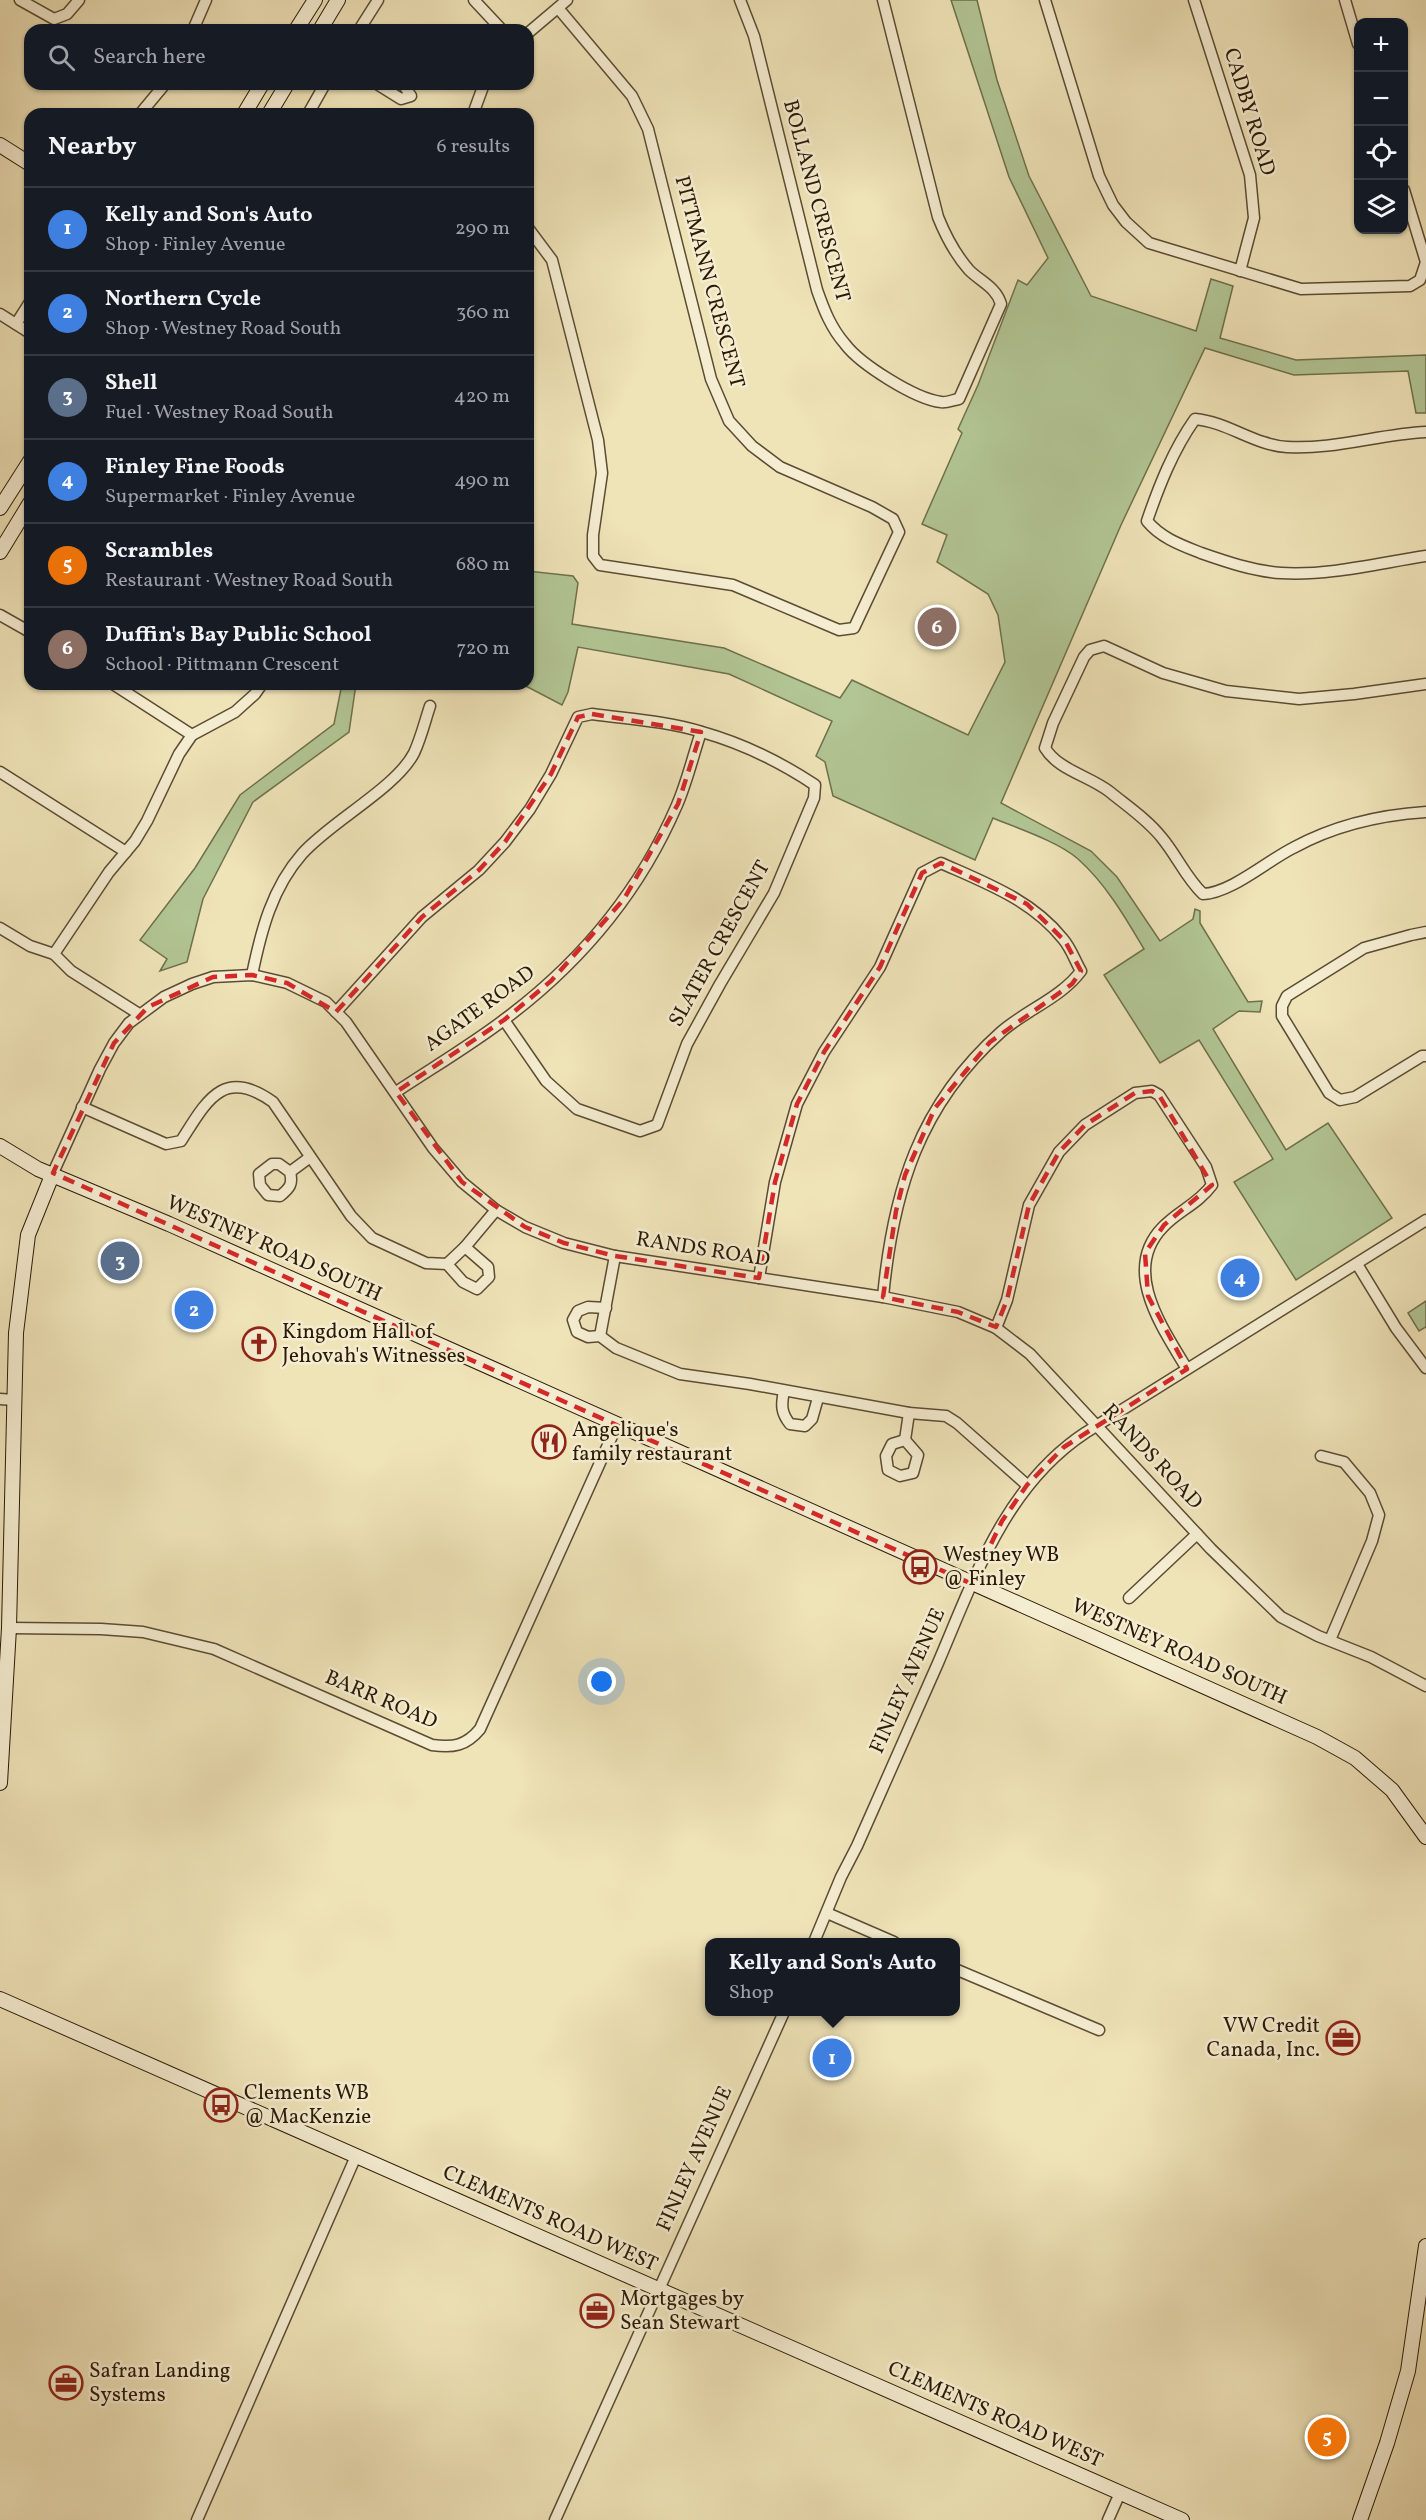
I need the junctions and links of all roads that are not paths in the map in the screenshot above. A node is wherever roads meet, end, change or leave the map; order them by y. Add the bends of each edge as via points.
1 (20, 0) edge
2 (79, 0) edge
3 (206, 0) edge
4 (315, 0) edge
5 (338, 0) edge
6 (378, 0) edge
7 (474, 0) edge
8 (567, 0) edge
9 (740, 0) edge
10 (883, 0) edge
11 (1045, 0) edge
12 (1194, 0) edge
13 (1345, 0) edge
14 (558, 8) junction
15 (196, 24) edge
16 (300, 24) edge
17 (324, 24) edge
18 (363, 24) edge
19 (496, 24) edge
20 (534, 28) edge
21 (1354, 28) edge
22 (160, 90) edge
23 (258, 90) edge
24 (283, 90) edge
25 (322, 90) edge
26 (386, 90) edge
27 (407, 90) edge
28 (482, 90) edge
29 (145, 108) edge
30 (248, 108) edge
31 (273, 108) edge
32 (311, 108) edge
33 (475, 108) edge
34 (0, 145) edge
35 (24, 160) edge
36 (1408, 203) edge
37 (534, 236) edge
38 (1240, 271) junction
39 (24, 311) edge
40 (0, 314) edge
41 (16, 324) junction
42 (24, 329) edge
43 (1426, 432) edge
44 (24, 470) edge
45 (0, 508) edge
46 (24, 513) edge
47 (0, 552) edge
48 (1426, 556) edge
49 (0, 615) edge
50 (24, 629) edge
51 (1426, 684) edge
52 (122, 690) edge
53 (258, 690) edge
54 (430, 706) dead end
55 (701, 732) junction
56 (192, 735) junction
57 (0, 772) edge
58 (1426, 812) edge
59 (126, 852) junction
60 (0, 928) edge
61 (1426, 932) edge
62 (54, 954) junction
63 (252, 975) junction
64 (336, 1012) junction
65 (139, 1014) junction
66 (504, 1020) junction
67 (1426, 1056) edge
68 (396, 1092) junction
69 (82, 1107) junction
70 (0, 1146) edge
71 (309, 1158) junction
72 (290, 1172) dead end
73 (53, 1173) junction
74 (496, 1210) junction
75 (1426, 1220) edge
76 (465, 1247) junction
77 (615, 1256) junction
78 (447, 1264) junction
79 (1357, 1264) junction
80 (759, 1278) junction
81 (883, 1297) junction
82 (606, 1308) junction
83 (996, 1328) junction
84 (600, 1336) junction
85 (1426, 1368) edge
86 (1187, 1369) junction
87 (784, 1390) junction
88 (818, 1398) junction
89 (0, 1399) edge
90 (14, 1400) junction
91 (909, 1413) junction
92 (617, 1425) junction
93 (1097, 1426) junction
94 (905, 1440) dead end
95 (1321, 1456) dead end
96 (1027, 1485) junction
97 (5, 1523) edge
98 (1197, 1533) junction
99 (972, 1584) junction
100 (1129, 1598) dead end
101 (9, 1628) junction
102 (1330, 1640) junction
103 (1426, 1686) edge
104 (2, 1705) edge
105 (0, 1783) edge
106 (1426, 1837) edge
107 (827, 1913) junction
108 (816, 1938) edge
109 (885, 1938) edge
110 (960, 1971) edge
111 (0, 1999) edge
112 (781, 2016) edge
113 (1099, 2030) dead end
114 (356, 2156) junction
115 (1426, 2246) edge
116 (657, 2289) junction
117 (1119, 2493) junction
118 (197, 2520) edge
119 (555, 2520) edge
120 (1108, 2520) edge
121 (1182, 2520) edge
122 (1360, 2520) edge

1 - 2 street via 54,19 67,14
3 - 15 street
4 - 16 main road
5 - 17 main road
6 - 18 street
7 - 19 street
8 - 14 street
9 - 10 street, BOLLAND CRESCENT via 828,320 846,346 875,372 941,402 959,399 1001,304 998,293 970,271 948,243
11 - 38 street via 1099,176 1113,205 1149,243
12 - 38 street, CADBY ROAD via 1250,175 1254,218
13 - 21 street
14 - 20 street
14 - 37 street, PITTMANN CRESCENT via 632,96 648,129 711,379 729,421 752,446 780,467 872,507 892,519 899,532 854,628 839,630 733,585 600,565 595,560 593,535 602,473 598,440 552,260
22 - 29 street
23 - 30 main road
24 - 31 main road
25 - 32 street
26 - 27 street via 401,99 411,96
28 - 33 street
34 - 35 main road
36 - 38 street via 1426,262 1420,280 1410,286 1301,289
39 - 41 street
40 - 41 street
41 - 42 street
43 - 48 street via 1286,447 1265,444 1211,420 1195,419 1182,437 1147,521 1157,533 1185,547 1237,566 1280,573 1316,572
44 - 45 main road
46 - 47 main road
49 - 50 street
51 - 58 street via 1299,699 1226,691 1163,673 1104,646 1089,650 1084,657 1045,748 1051,758 1102,786 1161,837 1203,894 1220,891 1292,848 1345,825 1389,814
52 - 56 street
53 - 56 street via 235,712
54 - 63 street via 413,755 392,779 319,836 282,882 267,911
55 - 64 street, SLATER CRESCENT via 592,714 578,717 551,774 505,842 479,870 422,917
55 - 66 street, AGATE ROAD via 678,804 624,899 593,939
55 - 66 street, SLATER CRESCENT via 797,773 815,785 814,798 774,893 687,1044 657,1125 640,1131 577,1109 546,1081
56 - 59 street via 147,822
57 - 59 street
59 - 62 street
60 - 62 street via 30,946
61 - 67 street via 1364,948 1287,996 1282,1006 1282,1016 1329,1093 1340,1100 1355,1097
62 - 65 street via 71,971
63 - 64 street, RANDS ROAD via 286,983 326,1002
63 - 65 street, RANDS ROAD via 213,977 192,984
64 - 68 street, RANDS ROAD
65 - 69 street, RANDS ROAD via 114,1043
66 - 68 street, AGATE ROAD
68 - 74 street, RANDS ROAD via 433,1148 462,1182
69 - 71 street via 166,1144 181,1141 208,1099 220,1091 248,1090 273,1102
69 - 73 street, RANDS ROAD
70 - 73 main road, WESTNEY ROAD SOUTH via 38,1169
71 - 72 street
71 - 78 street via 372,1238 426,1263
73 - 90 main road via 28,1235 16,1333
73 - 92 main road, WESTNEY ROAD SOUTH
74 - 76 street
74 - 77 street, RANDS ROAD via 564,1244
75 - 79 street, FINLEY AVENUE
76 - 78 street
76 - 78 street via 488,1267 489,1277 477,1288 463,1282
77 - 80 street, RANDS ROAD
77 - 82 street
79 - 85 street
79 - 86 street, FINLEY AVENUE
80 - 81 street, RANDS ROAD
80 - 81 street via 775,1182 797,1104 824,1052 879,967 922,873 941,863 1027,904 1065,941 1081,971 1072,984 1012,1022 990,1042 935,1108 905,1175
81 - 83 street, RANDS ROAD via 958,1312
82 - 84 street
82 - 84 street via 588,1307 573,1320 578,1332 588,1337
83 - 86 street via 1007,1300 1029,1205 1059,1152 1085,1125 1135,1093 1152,1090 1206,1167 1212,1185 1203,1198 1164,1225 1145,1253 1148,1296
83 - 93 street, RANDS ROAD via 1030,1354
84 - 87 street via 616,1348 680,1374
86 - 93 street, FINLEY AVENUE
87 - 88 street
87 - 88 street via 781,1404 790,1424 805,1426 812,1419
88 - 91 street
89 - 90 street
90 - 97 main road via 14,1474
91 - 94 street
91 - 96 street via 946,1416
92 - 99 main road, WESTNEY ROAD SOUTH
92 - 101 street, BARR ROAD via 480,1729 461,1746 432,1745 214,1649 174,1638 101,1629
93 - 96 street, FINLEY AVENUE via 1064,1447
93 - 98 street, RANDS ROAD
95 - 102 street via 1344,1462 1370,1493 1379,1515
96 - 99 street, FINLEY AVENUE via 1002,1521
97 - 101 main road
98 - 100 street
98 - 102 street, RANDS ROAD via 1281,1617
99 - 106 main road, WESTNEY ROAD SOUTH via 1104,1640 1354,1758 1392,1790
99 - 107 street, FINLEY AVENUE
101 - 104 main road
102 - 103 street, RANDS ROAD
104 - 105 main road
107 - 108 street, FINLEY AVENUE
107 - 109 street
110 - 113 street
111 - 114 main road, CLEMENTS ROAD WEST
112 - 116 street, FINLEY AVENUE
114 - 116 main road, CLEMENTS ROAD WEST
114 - 118 street
115 - 122 main road via 1408,2371
116 - 117 main road, CLEMENTS ROAD WEST
116 - 119 street, FINLEY AVENUE
117 - 120 street
117 - 121 main road, CLEMENTS ROAD WEST

